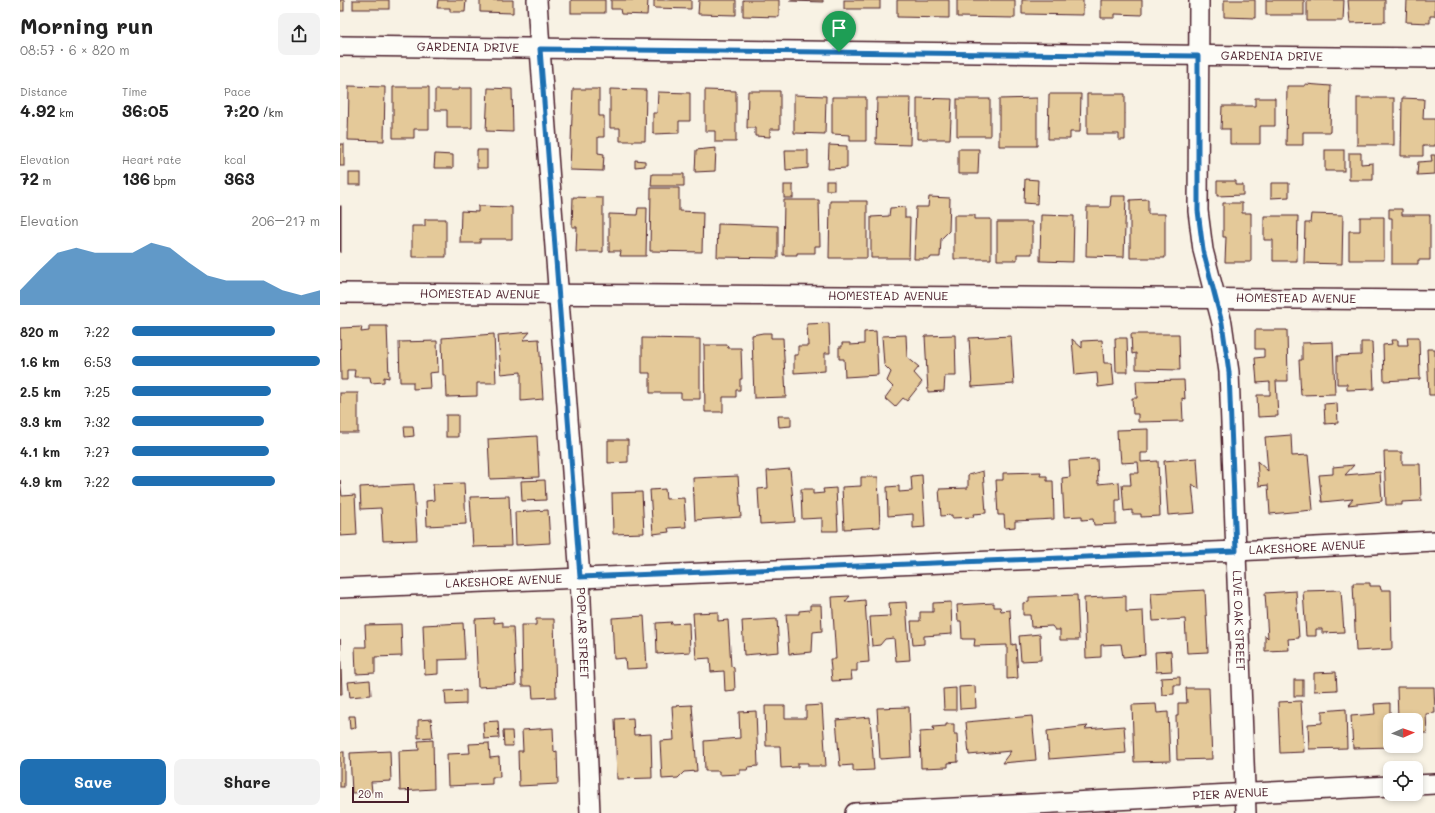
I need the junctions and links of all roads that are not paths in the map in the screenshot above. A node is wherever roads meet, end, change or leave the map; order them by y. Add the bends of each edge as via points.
1 (537, 0) edge
2 (1199, 0) edge
3 (340, 46) edge
4 (540, 49) junction
5 (1198, 56) junction
6 (1435, 58) edge
7 (340, 293) edge
8 (558, 295) junction
9 (1215, 297) junction
10 (1435, 300) edge
11 (1435, 541) edge
12 (1236, 551) junction
13 (580, 577) junction
14 (340, 588) edge
15 (1435, 784) edge
16 (1423, 785) edge
17 (1383, 786) edge
18 (1246, 794) junction
19 (590, 813) edge
20 (855, 813) edge
21 (1246, 813) edge

1 - 4 street, POPLAR STREET
2 - 5 street, LIVE OAK STREET
3 - 4 street, GARDENIA DRIVE
4 - 5 street, GARDENIA DRIVE
4 - 8 street, POPLAR STREET
5 - 6 street, GARDENIA DRIVE
5 - 9 street, LIVE OAK STREET via 1198,211 1203,250
7 - 8 street, HOMESTEAD AVENUE
8 - 9 street, HOMESTEAD AVENUE
8 - 13 street, POPLAR STREET
9 - 10 street, HOMESTEAD AVENUE
9 - 12 street, LIVE OAK STREET via 1222,323 1229,372
11 - 12 street, LAKESHORE AVENUE
12 - 13 street, LAKESHORE AVENUE
12 - 18 street, LIVE OAK STREET
13 - 14 street, LAKESHORE AVENUE
13 - 19 street, POPLAR STREET
15 - 16 street
17 - 18 street, PIER AVENUE
18 - 20 street, PIER AVENUE
18 - 21 street, LIVE OAK STREET

